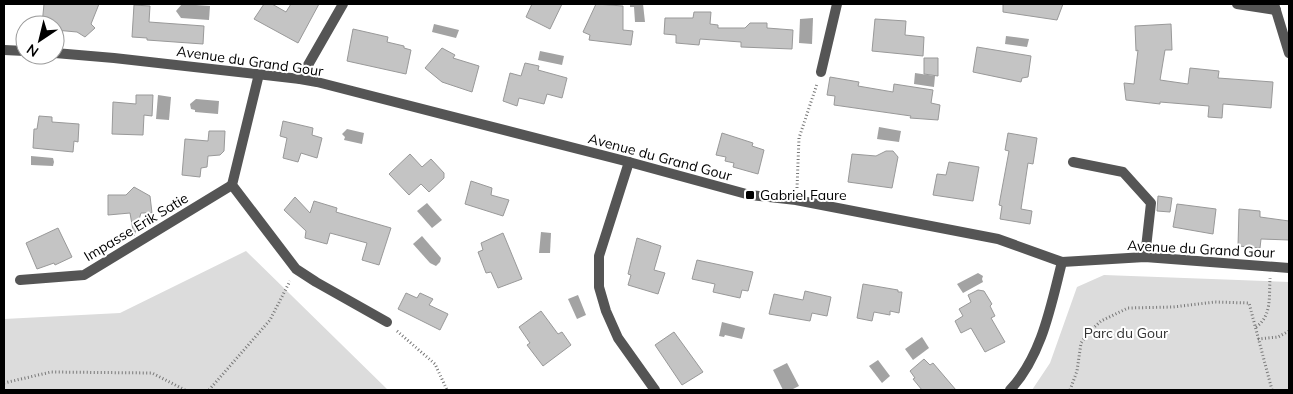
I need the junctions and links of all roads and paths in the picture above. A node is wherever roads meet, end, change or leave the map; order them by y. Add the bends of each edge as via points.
1 (343, 4) edge
2 (837, 4) edge
3 (1238, 4) edge
4 (1275, 7) edge
5 (1289, 53) edge
6 (65, 54) edge
7 (821, 72) joint
8 (259, 74) junction
9 (300, 79) junction
10 (629, 162) junction
11 (1073, 162) dead end
12 (232, 185) junction
13 (796, 200) junction
14 (1145, 257) junction
15 (1062, 262) junction
16 (1271, 268) junction
17 (1289, 268) edge
18 (296, 269) junction
19 (20, 280) dead end
20 (387, 322) joint
21 (1256, 327) junction
22 (1289, 331) edge
23 (1258, 339) junction
24 (4, 382) edge
25 (185, 390) edge
26 (209, 390) edge
27 (447, 390) edge
28 (655, 390) edge
29 (1010, 390) edge
30 (1070, 390) edge
31 (1272, 390) edge

1 - 9 street
2 - 7 street
3 - 4 street
4 - 5 street
6 - 8 street, Avenue du Grand Gour
7 - 13 path via 799,138
8 - 9 street, Avenue du Grand Gour
8 - 12 street
9 - 10 street, Avenue du Grand Gour
10 - 13 street, Avenue du Grand Gour via 750,195
10 - 28 street via 599,256 600,288 618,338
11 - 14 street via 1124,172 1151,203
12 - 18 street
12 - 19 street, Impasse Erik Satie via 84,275
13 - 15 street, Avenue du Grand Gour via 998,239
14 - 15 street, Avenue du Grand Gour
14 - 16 street, Avenue du Grand Gour
15 - 29 street via 1034,355
16 - 17 street, Avenue du Grand Gour
16 - 21 path via 1269,304 1264,321
18 - 20 street
18 - 26 path via 270,320
20 - 27 path via 435,364
21 - 23 path
21 - 30 path via 1249,303 1128,308 1100,321 1081,343
22 - 23 path via 1278,337
23 - 31 path
24 - 25 path via 51,372 152,373

